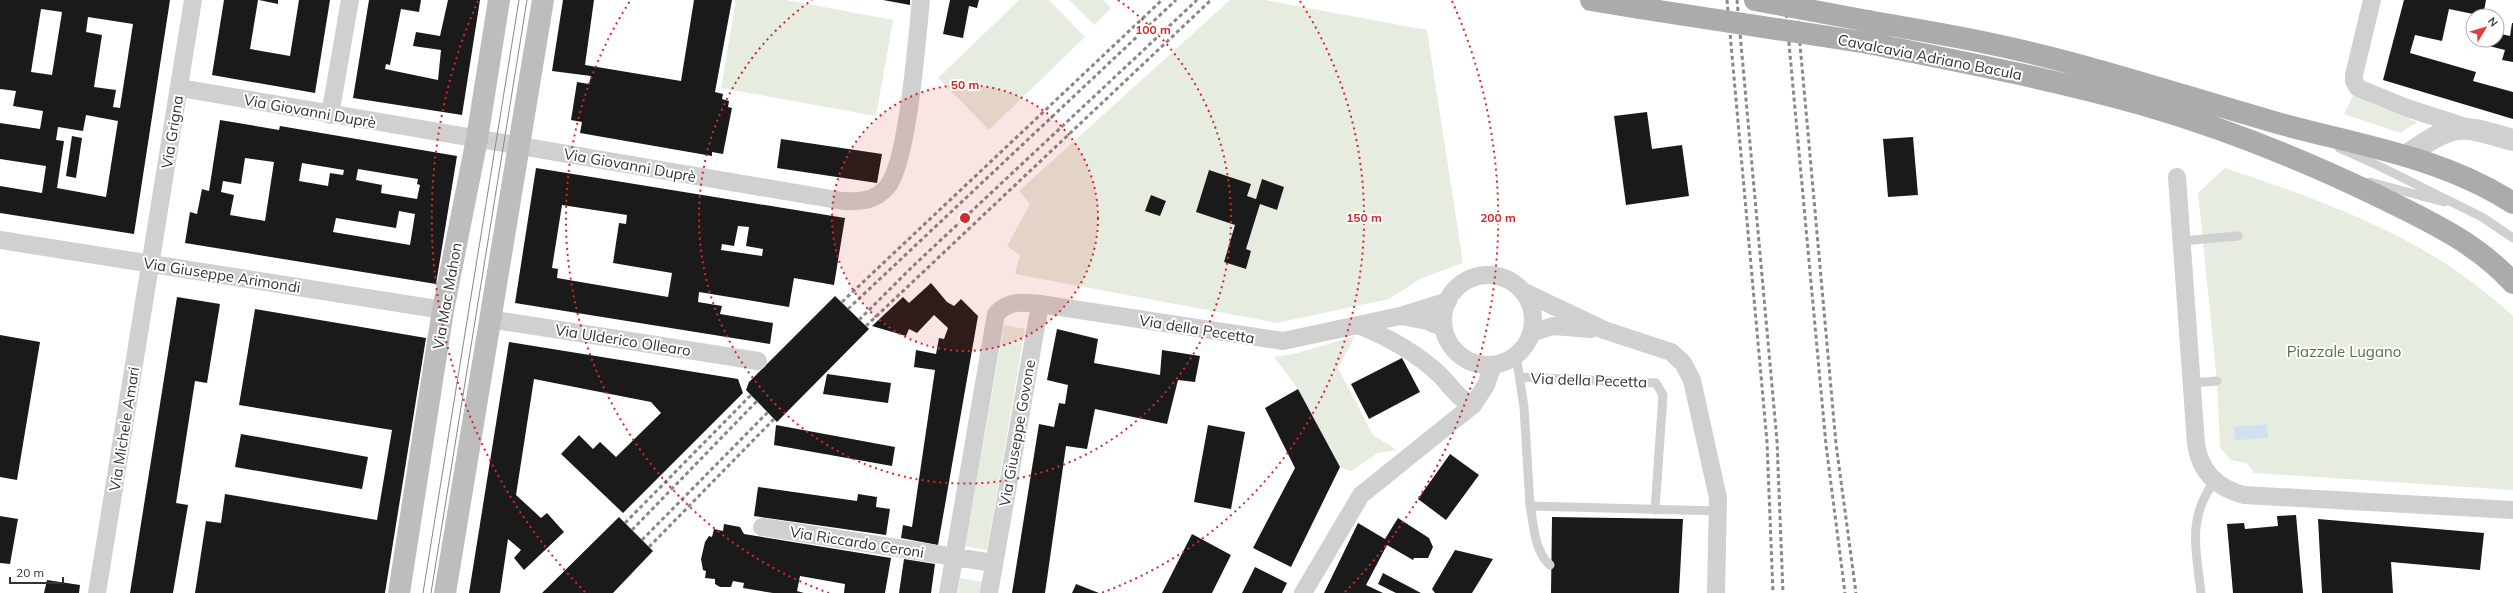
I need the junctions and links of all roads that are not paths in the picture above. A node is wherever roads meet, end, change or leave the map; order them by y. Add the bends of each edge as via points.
1 (194, 0) edge
2 (350, 0) edge
3 (499, 0) edge
4 (543, 0) edge
5 (921, 0) edge
6 (1591, 0) edge
7 (1755, 0) edge
8 (2372, 0) edge
9 (180, 88) junction
10 (2407, 108) junction
11 (330, 114) junction
12 (2275, 122) junction
13 (2466, 127) junction
14 (2434, 137) junction
15 (477, 139) junction
16 (2513, 140) edge
17 (519, 146) junction
18 (2262, 146) junction
19 (2407, 155) junction
20 (2177, 177) dead end
21 (2513, 203) edge
22 (2463, 208) junction
23 (2238, 236) dead end
24 (2513, 238) edge
25 (0, 240) edge
26 (2182, 241) junction
27 (151, 265) junction
28 (2513, 283) edge
29 (1522, 291) junction
30 (1448, 301) junction
31 (1040, 304) junction
32 (443, 310) junction
33 (1400, 316) junction
34 (489, 319) junction
35 (1358, 325) junction
36 (1444, 328) junction
37 (1604, 330) junction
38 (1531, 333) junction
39 (1516, 355) junction
40 (758, 361) dead end
41 (1493, 365) junction
42 (1520, 378) junction
43 (2217, 381) dead end
44 (2192, 383) junction
45 (1473, 405) junction
46 (2214, 482) junction
47 (1530, 506) junction
48 (1655, 510) junction
49 (2513, 510) edge
50 (1719, 511) junction
51 (762, 527) dead end
52 (953, 558) junction
53 (994, 563) junction
54 (1550, 564) dead end
55 (97, 593) edge
56 (399, 593) edge
57 (445, 593) edge
58 (948, 593) edge
59 (989, 593) edge
60 (1303, 593) edge
61 (1716, 593) edge
62 (2200, 593) edge

1 - 9 street, Via Grigna
2 - 11 street
3 - 15 main road, Via Mac Mahon
4 - 17 main road
5 - 17 street, Via Giovanni Duprè via 901,154 888,187 876,197 864,202 843,201
6 - 18 main road, Cavalcavia Adriano Bacula, bridge via 1868,43 2000,70 2167,112
7 - 12 main road, Cavalcavia Adriano Bacula, bridge via 2002,46 2130,79
8 - 10 street via 2354,75 2355,84 2362,92
9 - 11 street, Via Giovanni Duprè
9 - 27 street, Via Grigna
10 - 13 street
10 - 14 street via 2422,118
11 - 15 street, Via Giovanni Duprè
12 - 19 main road
12 - 22 lane via 2377,165
13 - 14 street via 2452,129
13 - 16 street
14 - 19 street
15 - 17 street, Via Giovanni Duprè
15 - 32 main road, Via Mac Mahon
17 - 34 main road
18 - 22 lane via 2374,183
18 - 28 main road via 2325,172 2437,225 2480,252
19 - 21 main road via 2467,177
20 - 26 street
22 - 24 lane via 2482,217
23 - 26 lane
25 - 27 street, Via Giuseppe Arimondi
26 - 44 street
27 - 32 street, Via Giuseppe Arimondi
27 - 55 street, Via Michele Amari
29 - 30 street, Via della Pecetta via 1504,278 1482,276 1462,284
29 - 37 street
29 - 38 street, Via della Pecetta via 1532,311
30 - 33 street, Via della Pecetta
30 - 36 street, Via della Pecetta via 1443,317
31 - 35 street, Via della Pecetta via 1268,340 1300,339
31 - 52 street, Via della Pecetta via 1017,302 1003,307 996,314
31 - 53 street, Via Giuseppe Govone
32 - 56 main road, Via Mac Mahon
33 - 35 street, Via della Pecetta
33 - 36 street, Via della Pecetta via 1427,321
34 - 40 street, Via Ulderico Ollearo
34 - 57 main road
35 - 45 street via 1382,334 1404,347 1439,374 1466,402
36 - 41 street, Via della Pecetta via 1450,344 1461,356 1476,363
37 - 38 street via 1553,326
37 - 50 street via 1661,348 1676,356 1686,368 1692,380
38 - 39 street, Via della Pecetta
39 - 41 street, Via della Pecetta
39 - 42 lane, Via della Pecetta
41 - 45 street via 1486,385
42 - 47 lane
42 - 48 lane, Via della Pecetta via 1656,383 1663,395
43 - 44 lane
44 - 46 street via 2197,450 2202,464
45 - 60 street via 1361,496
46 - 49 street via 2230,492 2244,495
46 - 62 lane via 2203,498 2196,519
47 - 48 lane
47 - 54 lane via 1539,550
48 - 50 lane
50 - 61 street
51 - 52 street, Via Riccardo Ceroni
52 - 53 street
52 - 58 street
53 - 59 street, Via Giuseppe Govone

